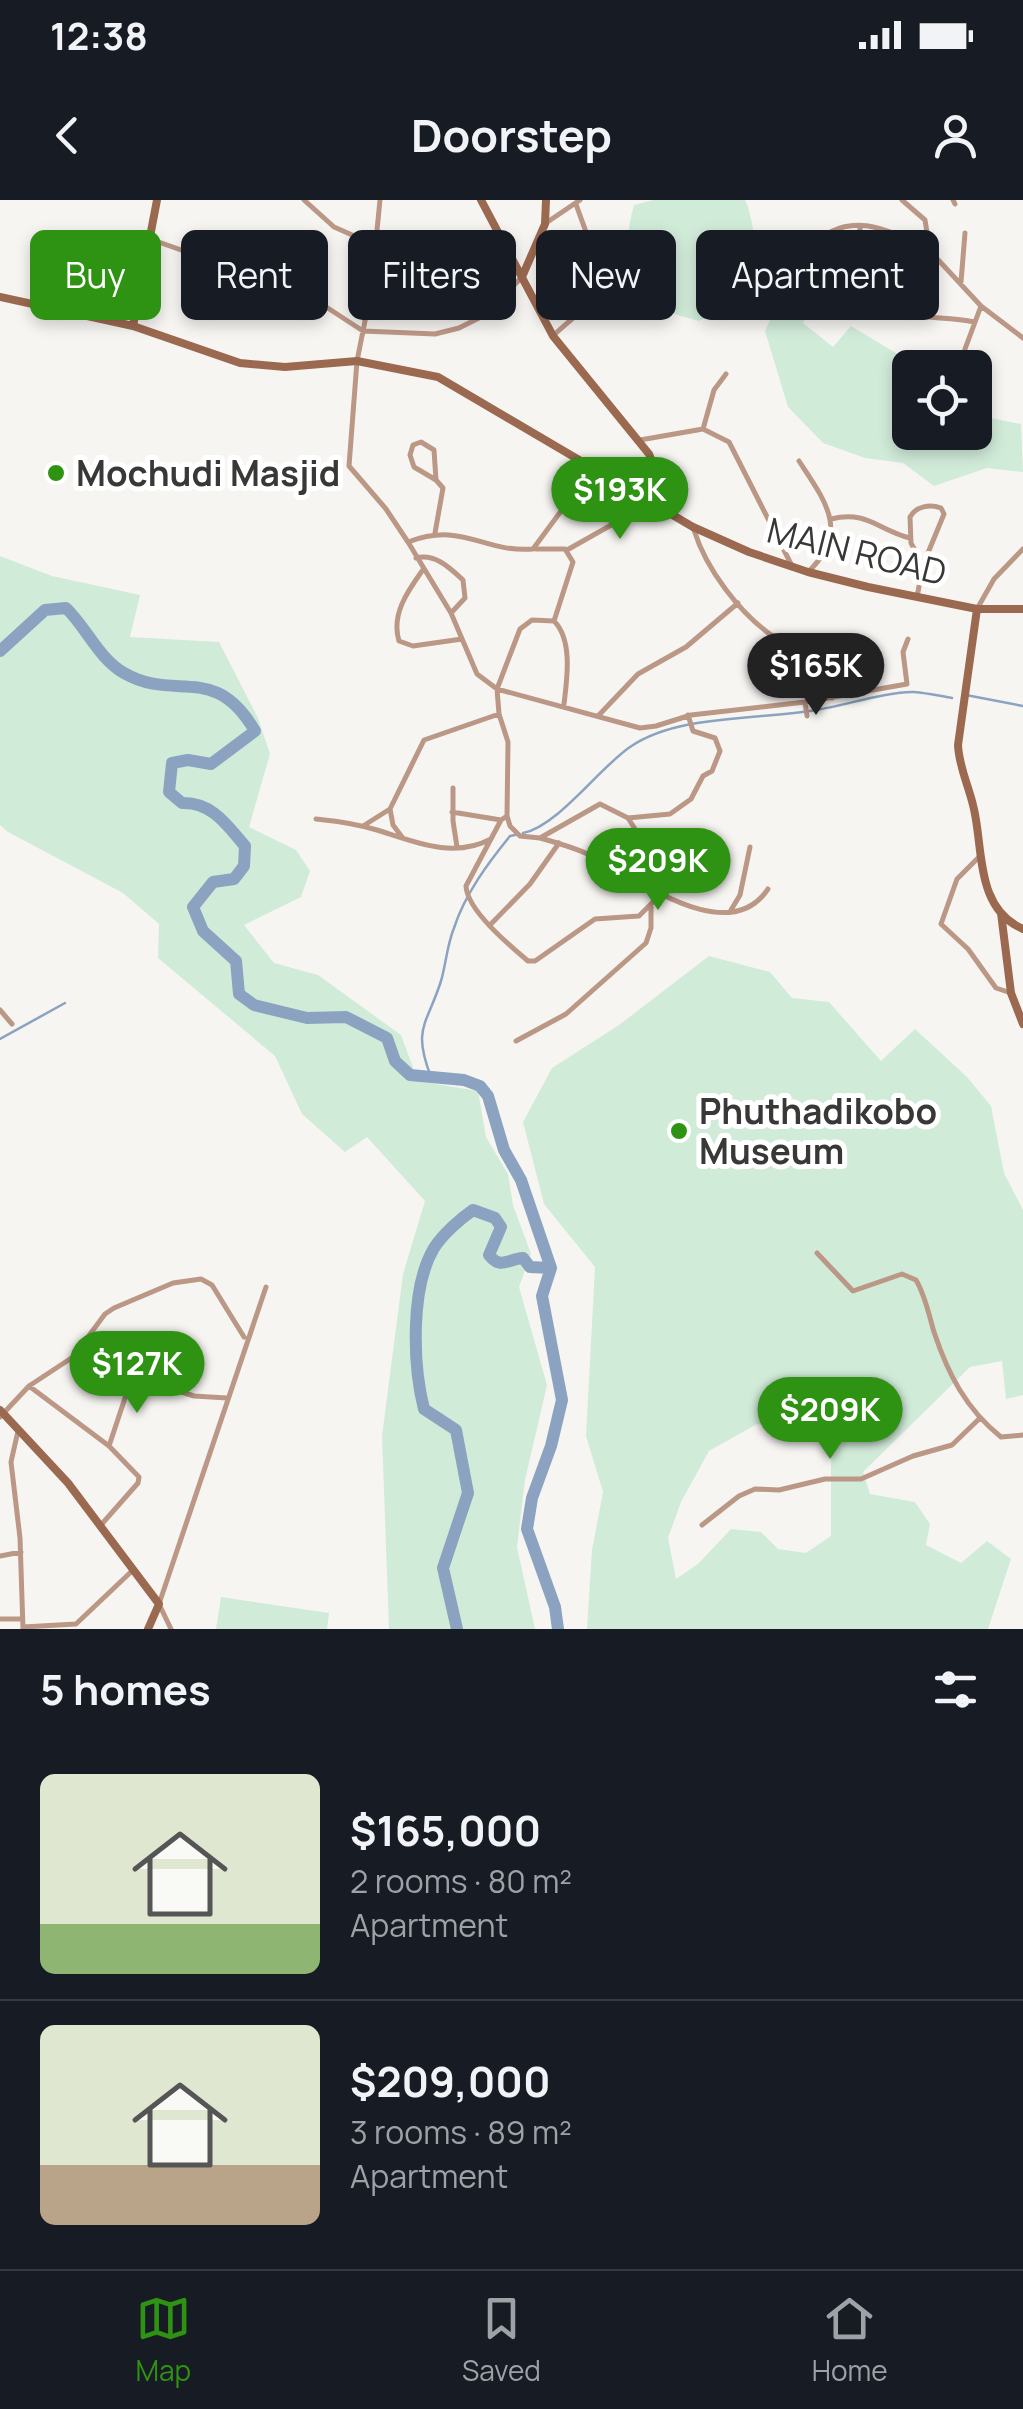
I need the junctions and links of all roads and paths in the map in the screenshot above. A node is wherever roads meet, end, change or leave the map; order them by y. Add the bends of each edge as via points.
1 (158, 200) edge
2 (304, 200) edge
3 (380, 200) edge
4 (480, 200) edge
5 (546, 200) edge
6 (902, 200) edge
7 (578, 202) edge
8 (544, 224) junction
9 (860, 227) junction
10 (152, 230) edge
11 (377, 230) edge
12 (833, 230) edge
13 (860, 230) edge
14 (890, 230) edge
15 (927, 230) edge
16 (348, 232) edge
17 (965, 234) dead end
18 (161, 242) edge
19 (939, 260) edge
20 (522, 278) junction
21 (962, 282) junction
22 (0, 297) edge
23 (981, 306) junction
24 (939, 316) edge
25 (134, 320) edge
26 (365, 320) edge
27 (974, 322) junction
28 (133, 326) junction
29 (363, 331) junction
30 (552, 336) junction
31 (1023, 338) edge
32 (964, 349) dead end
33 (357, 361) junction
34 (726, 374) dead end
35 (703, 430) junction
36 (640, 440) junction
37 (800, 461) dead end
38 (610, 478) junction
39 (436, 480) junction
40 (653, 502) junction
41 (672, 513) junction
42 (830, 520) junction
43 (694, 527) junction
44 (436, 534) junction
45 (910, 538) junction
46 (408, 542) junction
47 (533, 549) junction
48 (1023, 549) edge
49 (568, 550) junction
50 (416, 558) junction
51 (924, 565) junction
52 (793, 568) junction
53 (422, 570) junction
54 (808, 572) junction
55 (917, 597) junction
56 (738, 603) junction
57 (977, 609) junction
58 (1023, 609) edge
59 (450, 613) junction
60 (554, 621) junction
61 (908, 639) dead end
62 (462, 640) junction
63 (498, 688) junction
64 (832, 698) junction
65 (564, 704) junction
66 (806, 704) junction
67 (499, 714) junction
68 (807, 716) dead end
69 (597, 717) junction
70 (689, 718) junction
71 (453, 788) dead end
72 (390, 809) junction
73 (452, 812) junction
74 (504, 818) junction
75 (628, 818) junction
76 (316, 819) dead end
77 (364, 826) junction
78 (494, 838) junction
79 (540, 838) junction
80 (404, 840) junction
81 (558, 843) junction
82 (458, 847) junction
83 (750, 848) dead end
84 (979, 857) junction
85 (672, 869) dead end
86 (768, 890) dead end
87 (660, 895) junction
88 (651, 906) junction
89 (731, 910) junction
90 (1001, 913) junction
91 (491, 924) junction
92 (1023, 929) edge
93 (1011, 994) junction
94 (0, 1010) edge
95 (12, 1024) dead end
96 (1023, 1024) edge
97 (516, 1041) dead end
98 (816, 1253) dead end
99 (266, 1287) dead end
100 (246, 1340) junction
101 (73, 1358) junction
102 (133, 1374) junction
103 (29, 1386) junction
104 (227, 1398) junction
105 (1, 1413) edge
106 (980, 1418) junction
107 (18, 1431) junction
108 (1023, 1435) edge
109 (109, 1446) junction
110 (101, 1525) junction
111 (702, 1525) dead end
112 (21, 1552) junction
113 (0, 1556) edge
114 (134, 1569) junction
115 (159, 1604) junction
116 (0, 1618) edge
117 (23, 1625) edge
118 (148, 1629) edge
119 (172, 1629) edge

1 - 10 street
2 - 16 street
3 - 11 street
4 - 20 street
5 - 8 street
6 - 15 street via 925,220
7 - 8 street
7 - 30 street via 595,287
8 - 20 street
9 - 12 street
9 - 13 street
9 - 14 street
17 - 21 street
18 - 29 street via 314,299
19 - 21 street
20 - 29 street via 460,328 435,334
20 - 30 street
21 - 23 street
22 - 28 street, MAIN ROAD
23 - 27 street
23 - 31 street
24 - 27 street
25 - 28 street
26 - 29 street
27 - 32 street
28 - 33 street, MAIN ROAD via 240,363
29 - 33 street
30 - 36 street
33 - 38 street, MAIN ROAD via 438,377
33 - 46 street via 349,466
34 - 35 street via 714,390
35 - 36 street
35 - 52 street via 730,442
36 - 41 street
37 - 42 street
38 - 40 street, MAIN ROAD
38 - 47 street via 564,507
39 - 39 street via 414,467 412,445 434,450
39 - 44 street via 444,498
40 - 41 street, MAIN ROAD
40 - 49 street
41 - 43 street, MAIN ROAD
42 - 45 street via 866,518
42 - 54 street via 826,552
43 - 52 street, MAIN ROAD
43 - 56 street via 701,552
44 - 46 street
44 - 47 street
45 - 51 street
45 - 51 street via 913,512 941,508
46 - 50 street
47 - 49 street
48 - 57 street
49 - 60 street via 572,570
50 - 53 street
50 - 59 street via 439,561 463,580 465,598
51 - 55 street
52 - 54 street, MAIN ROAD
53 - 59 street
53 - 62 street via 395,622 399,641 413,646
54 - 55 street, MAIN ROAD
55 - 57 street, MAIN ROAD
56 - 64 street via 778,640 818,654 829,668
56 - 69 street via 686,647 638,674
57 - 58 street, MAIN ROAD
57 - 84 street via 958,745
59 - 62 street
60 - 63 street via 532,620 520,629
60 - 65 street via 566,654
61 - 64 street via 907,684
62 - 63 street via 477,674
63 - 65 street
63 - 67 street
64 - 66 street
65 - 69 street
66 - 68 street
66 - 70 street
67 - 72 street via 424,740
67 - 74 street via 508,742
69 - 70 street via 640,728
70 - 75 street via 692,729 720,742 712,771 681,808
71 - 73 street
72 - 77 street
72 - 80 street
73 - 74 street
73 - 82 street
74 - 78 street
74 - 79 street via 520,836
75 - 79 street via 600,804
75 - 85 street
76 - 77 street
77 - 80 street
78 - 82 street
78 - 91 street via 466,886 468,899
79 - 81 street
80 - 82 street
81 - 87 street
81 - 91 street
83 - 89 street
84 - 90 street
84 - 93 street via 956,880 941,924 996,988
86 - 89 street
87 - 88 street
87 - 89 street via 694,908
88 - 91 street via 639,916 595,920 532,962
88 - 97 street via 646,943 566,1014
90 - 92 street
90 - 93 street
93 - 96 street
94 - 95 street
98 - 106 street via 854,1292 902,1274 916,1280 945,1364
99 - 100 street
100 - 101 street via 212,1285 194,1278 114,1308
100 - 104 street
101 - 102 street
101 - 103 street
102 - 104 street via 194,1396
102 - 109 street
103 - 105 street
103 - 109 street
104 - 115 street
105 - 107 street
106 - 108 street via 1002,1437
106 - 111 street via 952,1445 860,1479 755,1489
107 - 110 street
107 - 112 street via 11,1462
109 - 110 street via 140,1478
110 - 114 street
112 - 113 street
112 - 117 street
114 - 115 street
114 - 117 street via 76,1624
115 - 118 street
115 - 119 street
116 - 117 street

